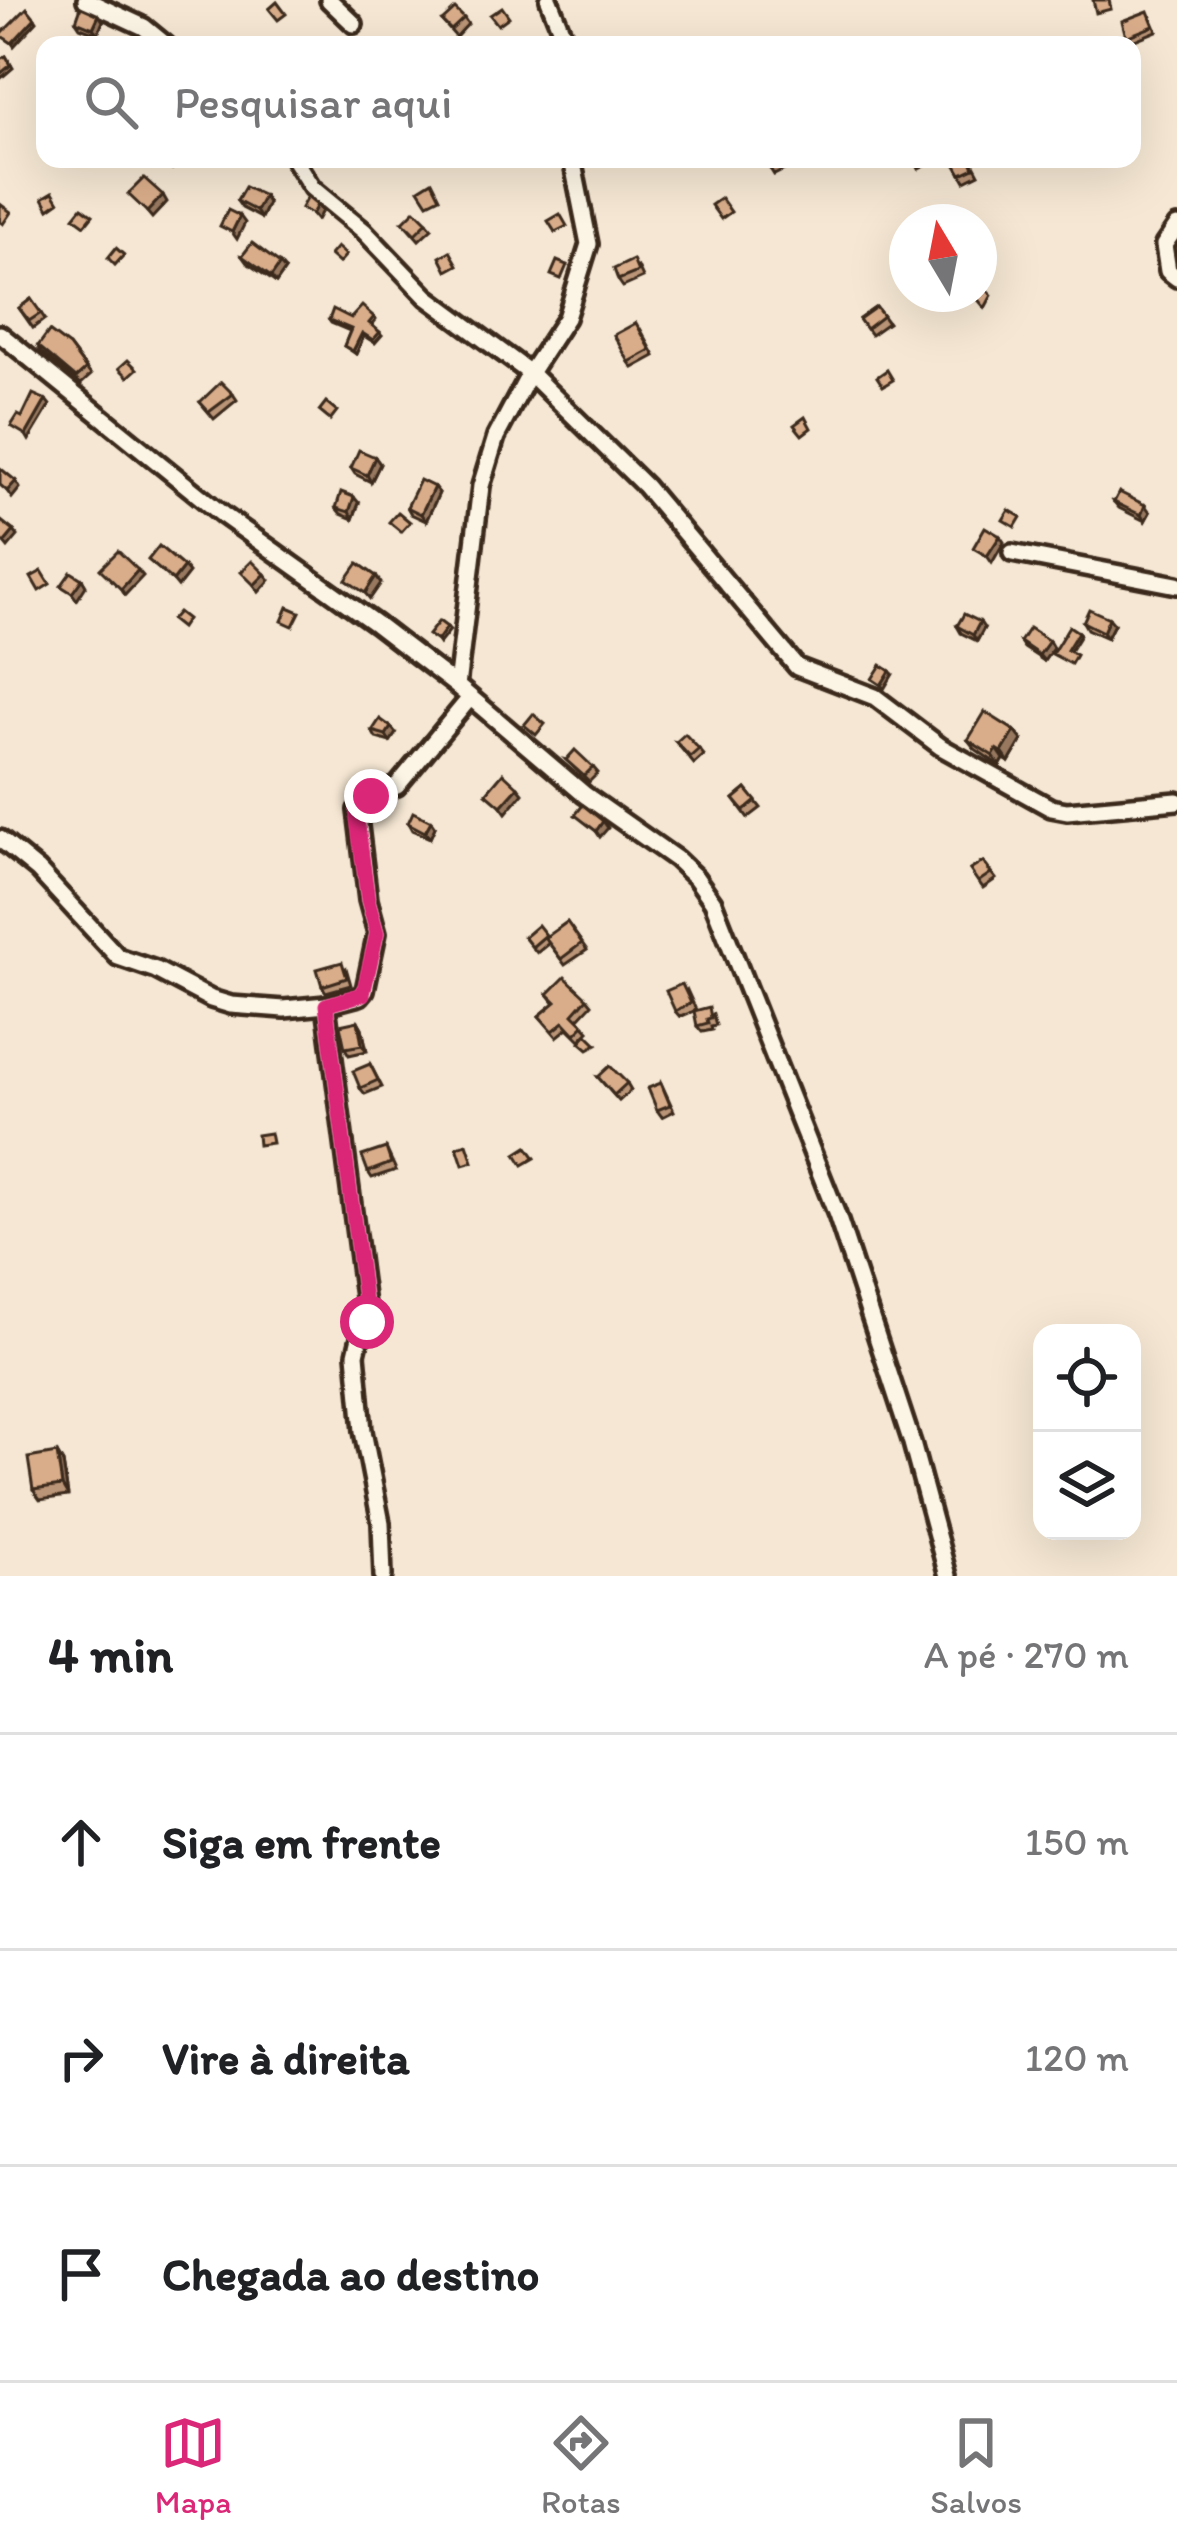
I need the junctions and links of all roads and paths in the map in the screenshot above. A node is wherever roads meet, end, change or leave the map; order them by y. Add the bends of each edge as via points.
1 (86, 0) edge
2 (328, 0) edge
3 (549, 0) edge
4 (354, 24) dead end
5 (156, 36) edge
6 (563, 36) edge
7 (300, 168) edge
8 (574, 168) edge
9 (1177, 226) edge
10 (1177, 278) edge
11 (0, 334) edge
12 (530, 373) junction
13 (1012, 553) dead end
14 (1177, 585) edge
15 (463, 692) junction
16 (1177, 802) edge
17 (0, 839) edge
18 (326, 1005) junction
19 (383, 1576) edge
20 (948, 1576) edge

1 - 5 street
2 - 4 street
3 - 6 street
7 - 12 street via 427,297
8 - 12 street via 589,244 566,318
9 - 10 street via 1164,245
11 - 15 street via 223,515
12 - 15 street via 481,486
12 - 16 street via 645,486 796,667 874,697 941,747 1051,808
13 - 14 street
15 - 18 street via 397,786 357,810 377,940 363,994
15 - 20 street via 676,859 713,902 837,1215
17 - 18 street via 125,961 231,1005
18 - 19 street via 367,1322 356,1354

